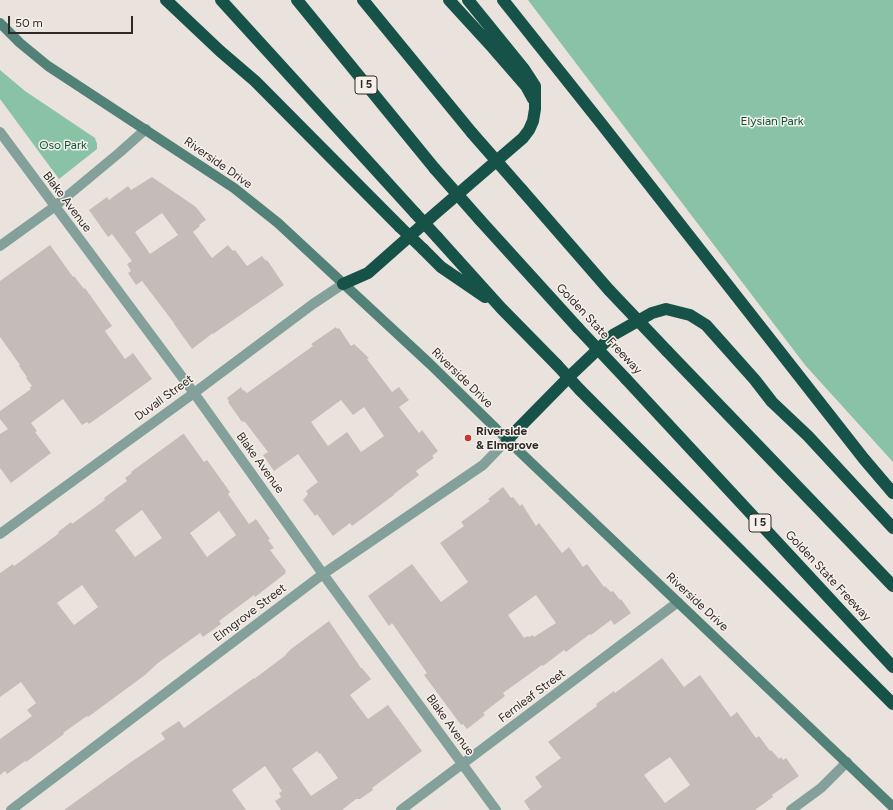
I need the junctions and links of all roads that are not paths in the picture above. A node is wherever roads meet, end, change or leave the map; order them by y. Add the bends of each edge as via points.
1 (166, 0) edge
2 (221, 0) edge
3 (297, 0) edge
4 (363, 0) edge
5 (449, 0) edge
6 (468, 0) edge
7 (503, 0) edge
8 (0, 23) edge
9 (535, 101) junction
10 (146, 129) junction
11 (0, 132) edge
12 (54, 207) junction
13 (0, 246) edge
14 (343, 284) junction
15 (501, 308) junction
16 (194, 393) junction
17 (506, 440) junction
18 (893, 493) edge
19 (893, 528) edge
20 (0, 534) edge
21 (323, 574) junction
22 (893, 586) edge
23 (678, 602) junction
24 (893, 667) edge
25 (893, 704) edge
26 (847, 762) junction
27 (462, 764) junction
28 (893, 807) edge
29 (11, 810) edge
30 (401, 810) edge
31 (496, 810) edge
32 (791, 810) edge

1 - 15 highway, bridge via 255,81 441,267
2 - 15 highway, bridge
3 - 24 highway, Golden State Freeway / I 5, bridge via 480,220
4 - 22 highway, bridge via 472,133 609,290
5 - 9 highway via 526,86
6 - 9 highway via 524,69 535,86
7 - 18 highway
8 - 10 main road, Riverside Drive via 48,66
9 - 14 highway via 534,121 523,138 368,273
10 - 12 street
10 - 14 main road, Riverside Drive via 234,188 278,223
11 - 12 street, Blake Avenue
12 - 13 street
12 - 16 street, Blake Avenue
14 - 16 street, Duvall Street
14 - 17 main road, Riverside Drive via 430,364
15 - 25 highway, bridge
16 - 20 street, Duvall Street
16 - 21 street, Blake Avenue
17 - 19 highway via 613,335 652,313 666,310 690,315 706,325 772,402 808,436
17 - 21 street, Elmgrove Street via 483,465
17 - 23 main road, Riverside Drive
21 - 27 street, Blake Avenue
21 - 29 street, Elmgrove Street
23 - 26 main road, Riverside Drive
23 - 27 street, Fernleaf Street
26 - 28 main road, Riverside Drive
26 - 32 street via 821,788
27 - 30 street, Fernleaf Street
27 - 31 street, Blake Avenue

